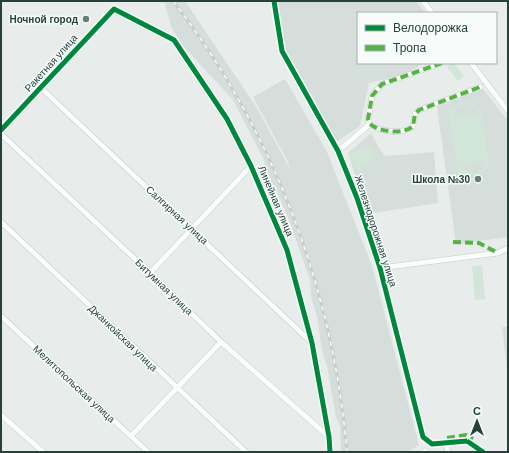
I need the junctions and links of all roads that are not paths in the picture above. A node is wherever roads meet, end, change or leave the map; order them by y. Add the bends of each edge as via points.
1 (274, 1) edge
2 (423, 1) edge
3 (114, 9) joint
4 (431, 12) edge
5 (439, 64) edge
6 (472, 64) edge
7 (480, 87) dead end
8 (41, 88) junction
9 (508, 112) edge
10 (370, 124) junction
11 (1, 130) edge
12 (1, 134) edge
13 (338, 151) junction
14 (251, 166) junction
15 (1, 222) edge
16 (192, 228) junction
17 (508, 248) edge
18 (380, 268) junction
19 (150, 273) junction
20 (1, 316) edge
21 (221, 342) junction
22 (312, 343) junction
23 (176, 388) junction
24 (1, 415) edge
25 (131, 436) junction
26 (329, 437) junction
27 (446, 443) junction
28 (43, 452) edge
29 (148, 452) edge
30 (246, 452) edge
31 (330, 452) edge
32 (448, 452) edge
33 (483, 452) edge

1 - 13 street, Железнодорожная улица via 282,51
2 - 4 street
3 - 8 street, Ракетная улица
3 - 14 street, Линейная улица via 174,40 227,119
5 - 10 street via 382,84 372,96 368,119
6 - 9 street
7 - 10 street via 419,110 415,114 413,126 408,130 383,132
8 - 11 street, Ракетная улица
8 - 16 street, Салгирная улица
10 - 13 street
12 - 19 street, Битумная улица
13 - 18 street, Железнодорожная улица via 357,198
14 - 16 street
14 - 22 street, Линейная улица via 287,250
15 - 23 street, Джанкойская улица
16 - 19 street
16 - 22 street, Салгирная улица
17 - 18 street via 498,253
18 - 27 street, Железнодорожная улица via 423,437 432,444
19 - 21 street, Битумная улица
20 - 25 street, Мелитопольская улица
21 - 23 street
21 - 26 street, Битумная улица
22 - 26 street, Линейная улица
23 - 25 street
23 - 30 street, Джанкойская улица
24 - 28 street
25 - 29 street, Мелитопольская улица
26 - 31 street, Линейная улица
27 - 32 street
27 - 33 street, Железнодорожная улица via 468,441

